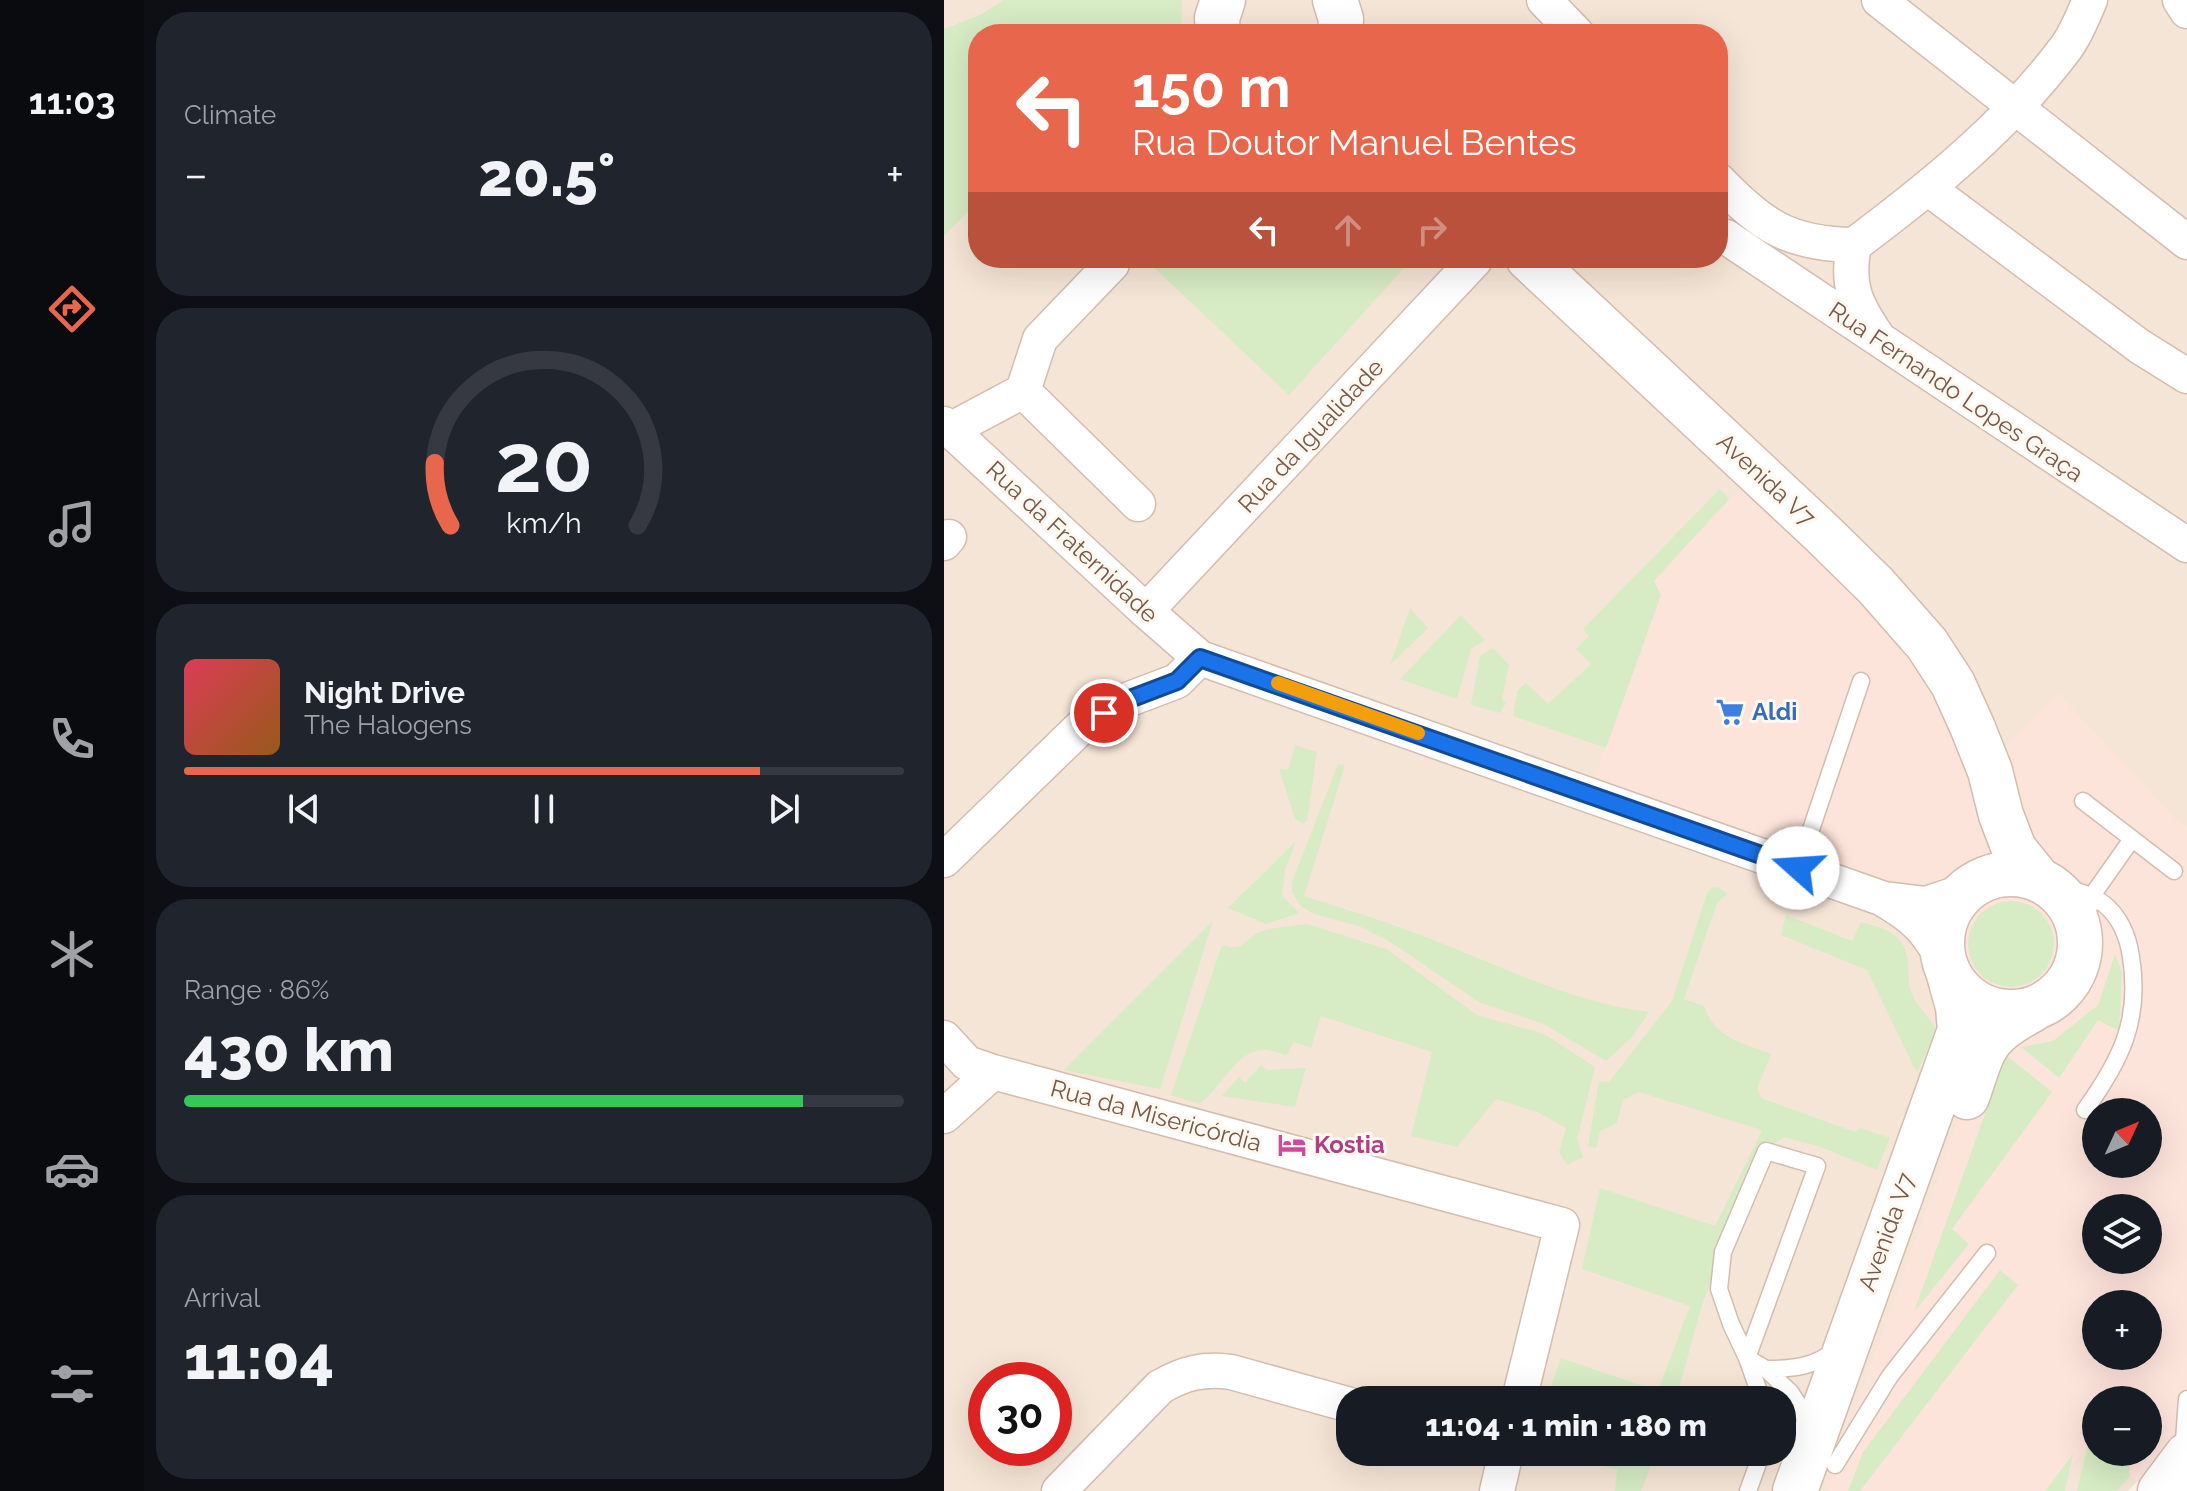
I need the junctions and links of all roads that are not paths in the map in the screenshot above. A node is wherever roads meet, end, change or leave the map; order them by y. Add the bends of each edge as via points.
1 (1210, 0) edge
2 (1223, 0) edge
3 (1544, 0) edge
4 (1879, 0) edge
5 (2090, 0) edge
6 (2180, 0) edge
7 (2187, 11) edge
8 (1216, 24) edge
9 (1217, 24) edge
10 (1567, 24) edge
11 (2014, 107) junction
12 (1929, 189) junction
13 (1728, 190) edge
14 (1728, 238) edge
15 (2187, 242) edge
16 (1854, 245) junction
17 (1108, 268) edge
18 (1468, 268) edge
19 (1539, 268) edge
20 (1882, 343) junction
21 (2187, 376) edge
22 (1023, 391) junction
23 (947, 427) edge
24 (1138, 504) dead end
25 (2187, 545) edge
26 (1146, 611) junction
27 (1200, 658) junction
28 (1861, 681) dead end
29 (1972, 726) junction
30 (2083, 801) dead end
31 (2132, 839) junction
32 (944, 860) edge
33 (1798, 868) junction
34 (2174, 871) dead end
35 (2043, 882) junction
36 (1971, 887) junction
37 (2091, 897) junction
38 (1881, 898) junction
39 (2081, 945) junction
40 (1946, 967) junction
41 (2032, 1010) junction
42 (944, 1038) edge
43 (993, 1072) junction
44 (2094, 1098) edge
45 (944, 1116) edge
46 (1987, 1253) dead end
47 (1851, 1332) junction
48 (1747, 1358) junction
49 (1766, 1369) junction
50 (1522, 1386) edge
51 (1757, 1386) edge
52 (2187, 1399) edge
53 (1336, 1401) edge
54 (1503, 1466) edge
55 (1757, 1466) edge
56 (2176, 1469) edge
57 (1816, 1476) edge
58 (1059, 1491) edge
59 (1497, 1491) edge
60 (1748, 1491) edge

1 - 8 street
2 - 9 street
3 - 10 street
4 - 11 street
5 - 11 street via 2067,47
6 - 7 street
11 - 12 street
11 - 15 street
12 - 16 street
12 - 21 street
13 - 16 street via 1766,224 1786,234 1820,244
14 - 20 street, Rua Fernando Lopes Graça
16 - 20 street via 1852,289
17 - 22 street via 1040,339
18 - 26 street, Rua da Igualidade
19 - 29 street, Avenida V7 via 1876,586 1927,644
20 - 25 street, Rua Fernando Lopes Graça
22 - 23 street
22 - 24 street
23 - 26 street, Rua da Fraternidade
26 - 27 street, Rua da Fraternidade
27 - 32 street via 1177,681 1127,700 1081,727
27 - 33 street
28 - 33 lane
29 - 35 street, Avenida V7 via 2014,849
29 - 36 street, Avenida V7 via 1986,855
30 - 31 lane
31 - 34 lane
31 - 37 lane
33 - 38 street
35 - 36 street via 2005,874
35 - 37 lane
35 - 39 street via 2068,904
36 - 38 street via 1926,904
36 - 40 street via 1945,921
37 - 39 lane
37 - 44 lane via 2121,921 2135,985 2123,1049
38 - 40 street via 1926,930
39 - 41 street via 2067,985
40 - 41 street via 1965,995 1989,1009
40 - 47 street, Avenida V7 via 1960,1030
41 - 57 street, Avenida V7 via 2003,1025 1986,1043
42 - 43 street via 967,1063
43 - 45 street
43 - 50 street, Rua da Misericórdia via 1562,1225
46 - 57 lane
47 - 49 lane via 1827,1357 1791,1369
47 - 57 street, Avenida V7
48 - 48 lane via 1719,1289 1723,1252 1766,1151 1817,1166
48 - 49 lane
48 - 51 lane
49 - 57 lane via 1803,1412
52 - 56 lane
53 - 58 street via 1214,1369 1177,1377 1160,1387
54 - 59 street
55 - 60 lane

